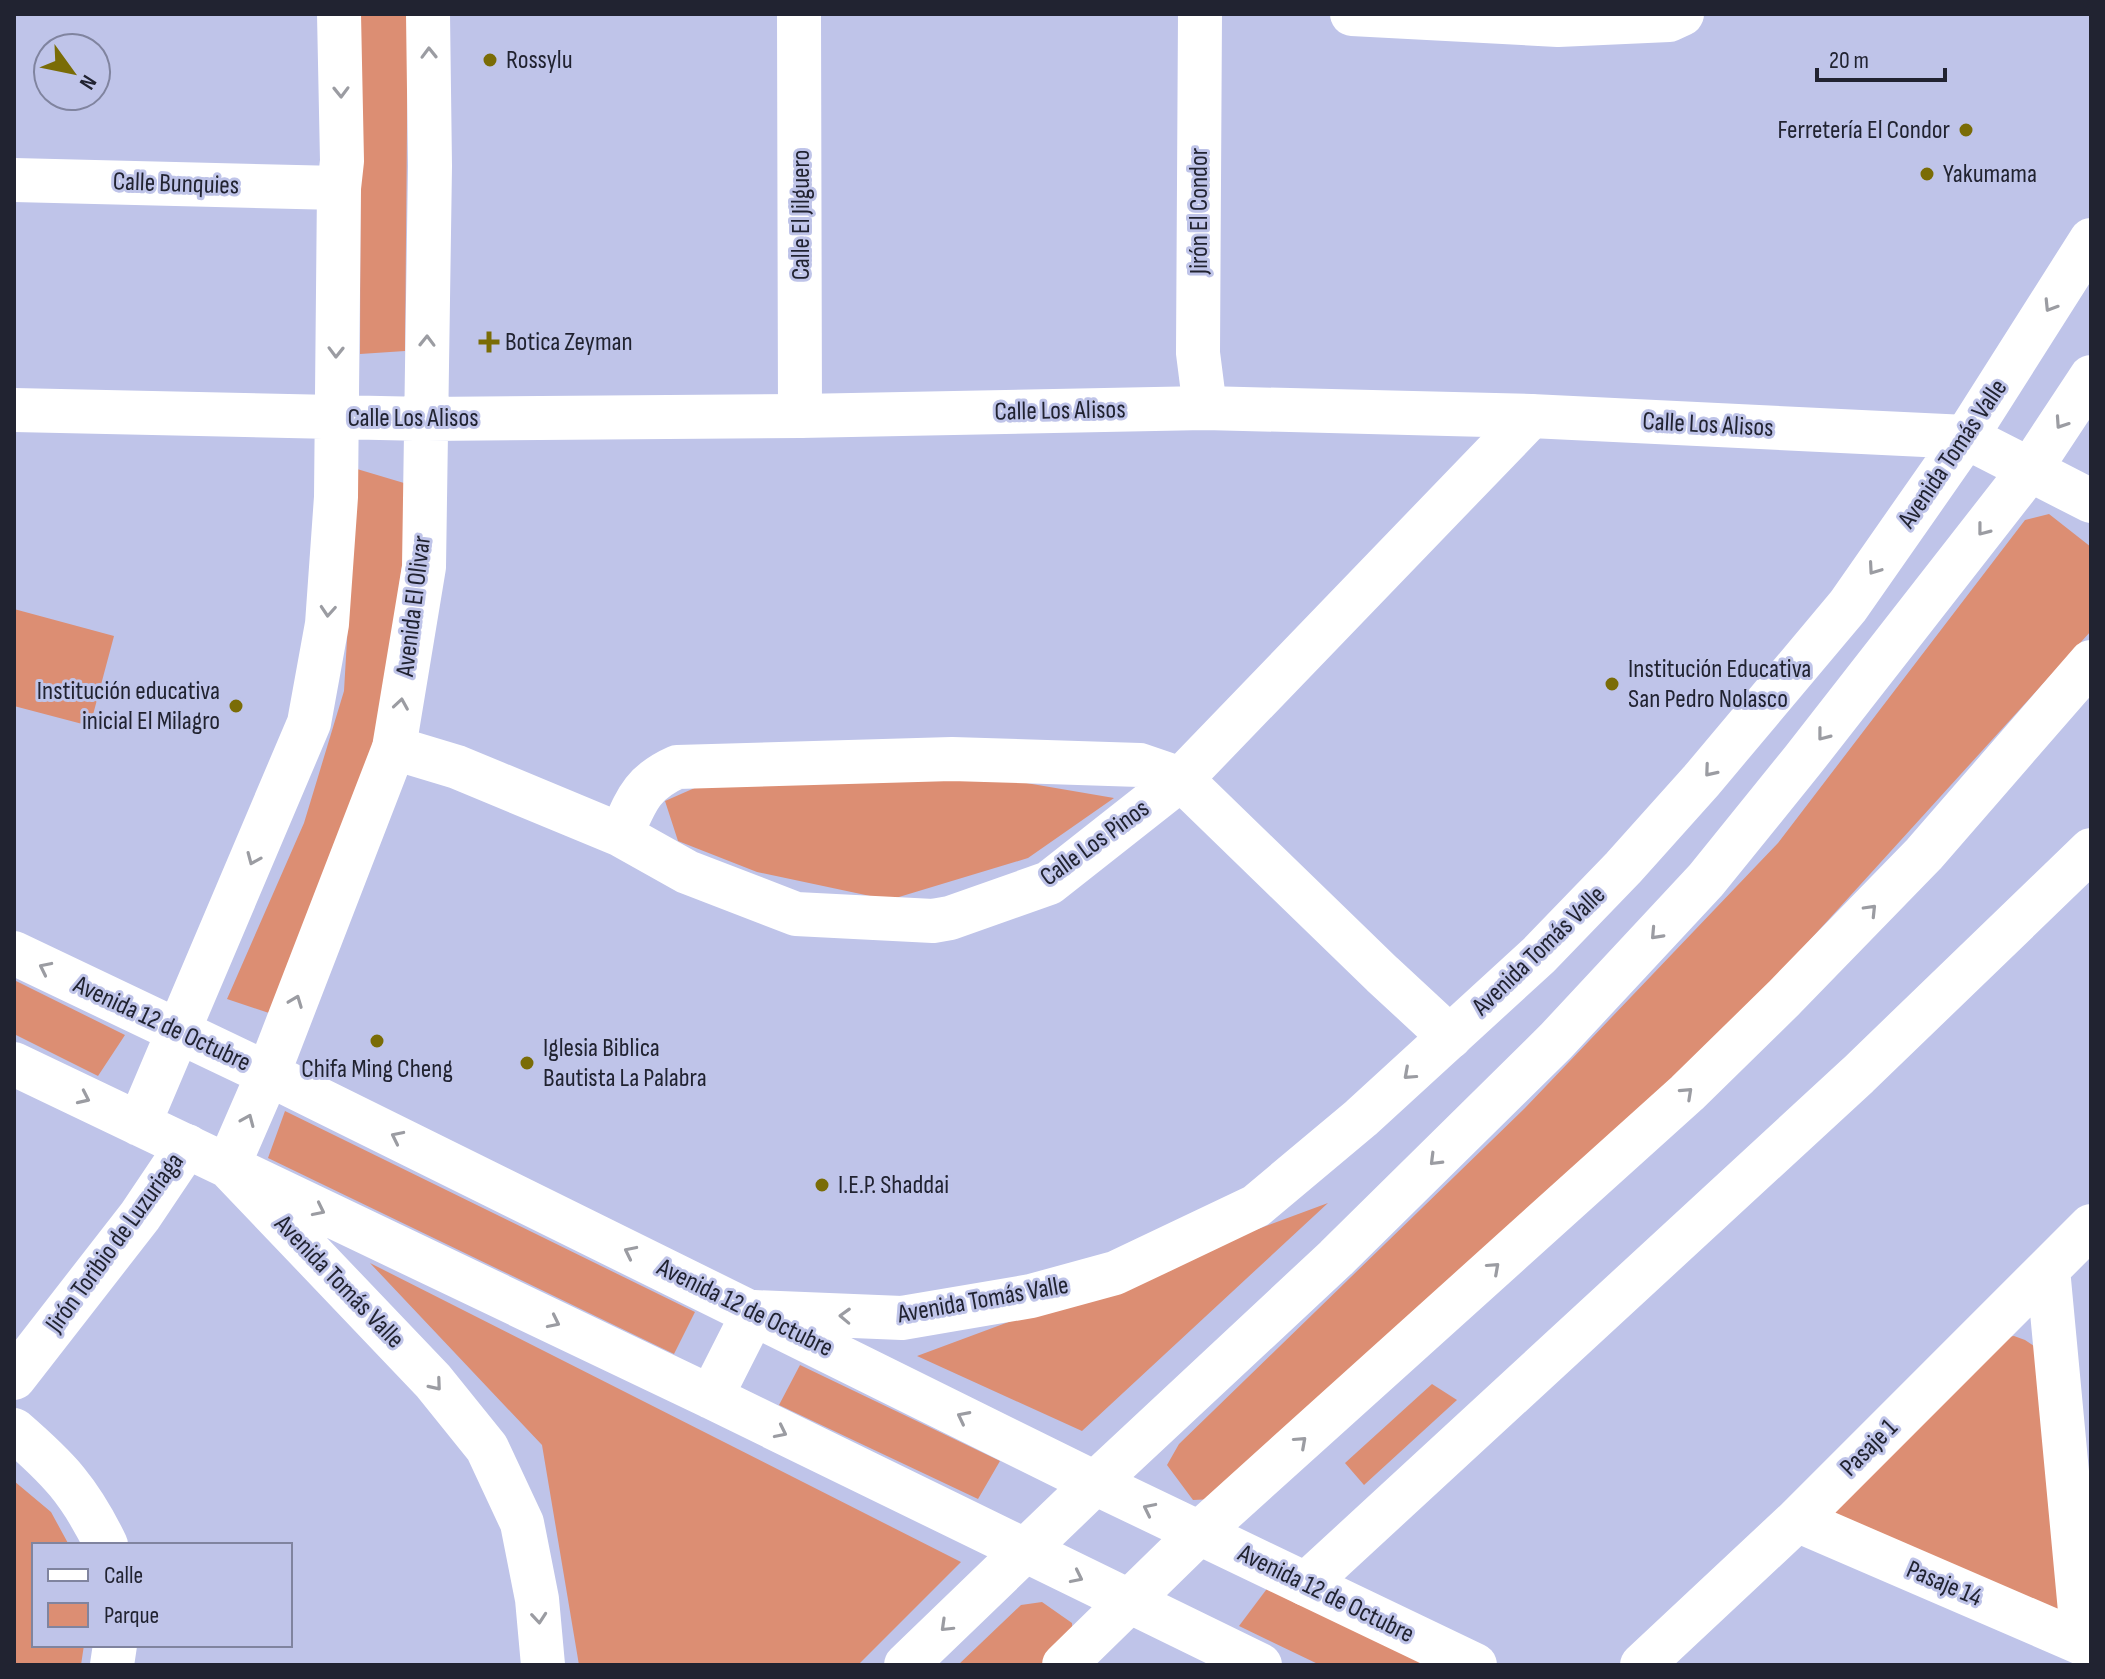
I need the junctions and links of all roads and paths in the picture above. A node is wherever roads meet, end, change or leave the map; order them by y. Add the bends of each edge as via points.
1 (339, 14) edge
2 (428, 14) edge
3 (799, 14) edge
4 (1200, 14) edge
5 (1352, 14) edge
6 (1682, 14) edge
7 (1558, 20) edge
8 (14, 180) edge
9 (339, 188) junction
10 (2091, 240) edge
11 (2091, 377) edge
12 (1205, 408) junction
13 (14, 410) edge
14 (800, 416) junction
15 (1531, 416) junction
16 (335, 418) junction
17 (426, 419) junction
18 (1966, 437) junction
19 (2031, 468) junction
20 (2091, 501) edge
21 (2091, 662) edge
22 (394, 748) junction
23 (1181, 779) junction
24 (621, 835) junction
25 (2091, 850) edge
26 (14, 953) edge
27 (179, 1034) junction
28 (1450, 1037) junction
29 (14, 1064) edge
30 (268, 1074) junction
31 (139, 1124) junction
32 (187, 1146) junction
33 (228, 1166) junction
34 (2091, 1226) edge
35 (2048, 1269) junction
36 (754, 1312) junction
37 (14, 1378) edge
38 (711, 1397) junction
39 (14, 1430) edge
40 (1095, 1483) junction
41 (1797, 1520) junction
42 (1199, 1533) junction
43 (105, 1543) edge
44 (1025, 1551) junction
45 (1306, 1584) junction
46 (1129, 1602) junction
47 (2087, 1645) edge
48 (543, 1665) edge
49 (906, 1665) edge
50 (1064, 1665) edge
51 (1260, 1665) edge
52 (1475, 1665) edge
53 (1642, 1665) edge

1 -> 9 street
17 -> 2 street, Avenida El Olivar
3 - 14 street, Calle El Jilguero
4 - 12 street, Jirón El Condor via 1198,353
5 - 7 street
6 - 7 street via 1669,20
8 - 9 street, Calle Bunquies
9 -> 16 street
10 -> 18 street, Avenida Tomás Valle
11 -> 19 street
12 - 14 street, Calle Los Alisos
12 - 15 street, Calle Los Alisos
13 - 16 street, Calle Los Alisos
14 - 17 street, Calle Los Alisos
15 - 18 street, Calle Los Alisos
15 - 23 street, Calle Los Pinos
16 - 17 street, Calle Los Alisos
16 -> 27 street via 336,497 327,624 309,723
22 -> 17 street, Avenida El Olivar via 424,567
18 - 19 street, Calle Los Alisos
18 -> 28 street, Avenida Tomás Valle via 1848,606 1701,781 1539,955
19 - 20 street, Calle Los Alisos
19 -> 40 street via 1695,891 1534,1063
42 -> 21 street via 1687,1093 1924,854
22 - 24 street, Calle Los Pinos via 457,767
30 -> 22 street, Avenida El Olivar
23 - 24 street via 1140,765 952,759 677,767 657,776 640,793
23 - 24 street, Calle Los Pinos via 1049,883 933,921 796,914 687,872
23 - 28 street
25 - 45 street via 1858,1075
27 -> 26 street, Avenida 12 de Octubre
27 - 30 street, Avenida 12 de Octubre
27 - 31 street
28 -> 36 street, Avenida Tomás Valle via 1256,1206 1115,1273 1031,1296 902,1318
29 -> 31 street
33 -> 30 street, Avenida El Olivar
36 -> 30 street, Avenida 12 de Octubre
31 - 32 street
32 - 33 street
32 - 37 street, Jirón Toribio de Luzuriaga via 140,1216
33 -> 38 street
33 -> 48 street, Avenida Tomás Valle via 433,1381 487,1448 522,1523
34 - 35 street, Pasaje 1
35 - 41 street, Pasaje 1
35 - 47 street
36 - 38 street
40 -> 36 street, Avenida 12 de Octubre
38 -> 44 street
39 - 43 street via 55,1466 87,1507
42 -> 40 street, Avenida 12 de Octubre
40 - 44 street
41 - 47 street, Pasaje 14
41 - 53 street, Pasaje 1
42 - 45 street, Avenida 12 de Octubre
42 - 46 street
44 -> 46 street
44 -> 49 street
45 - 52 street, Avenida 12 de Octubre
46 - 50 street
46 - 51 street

